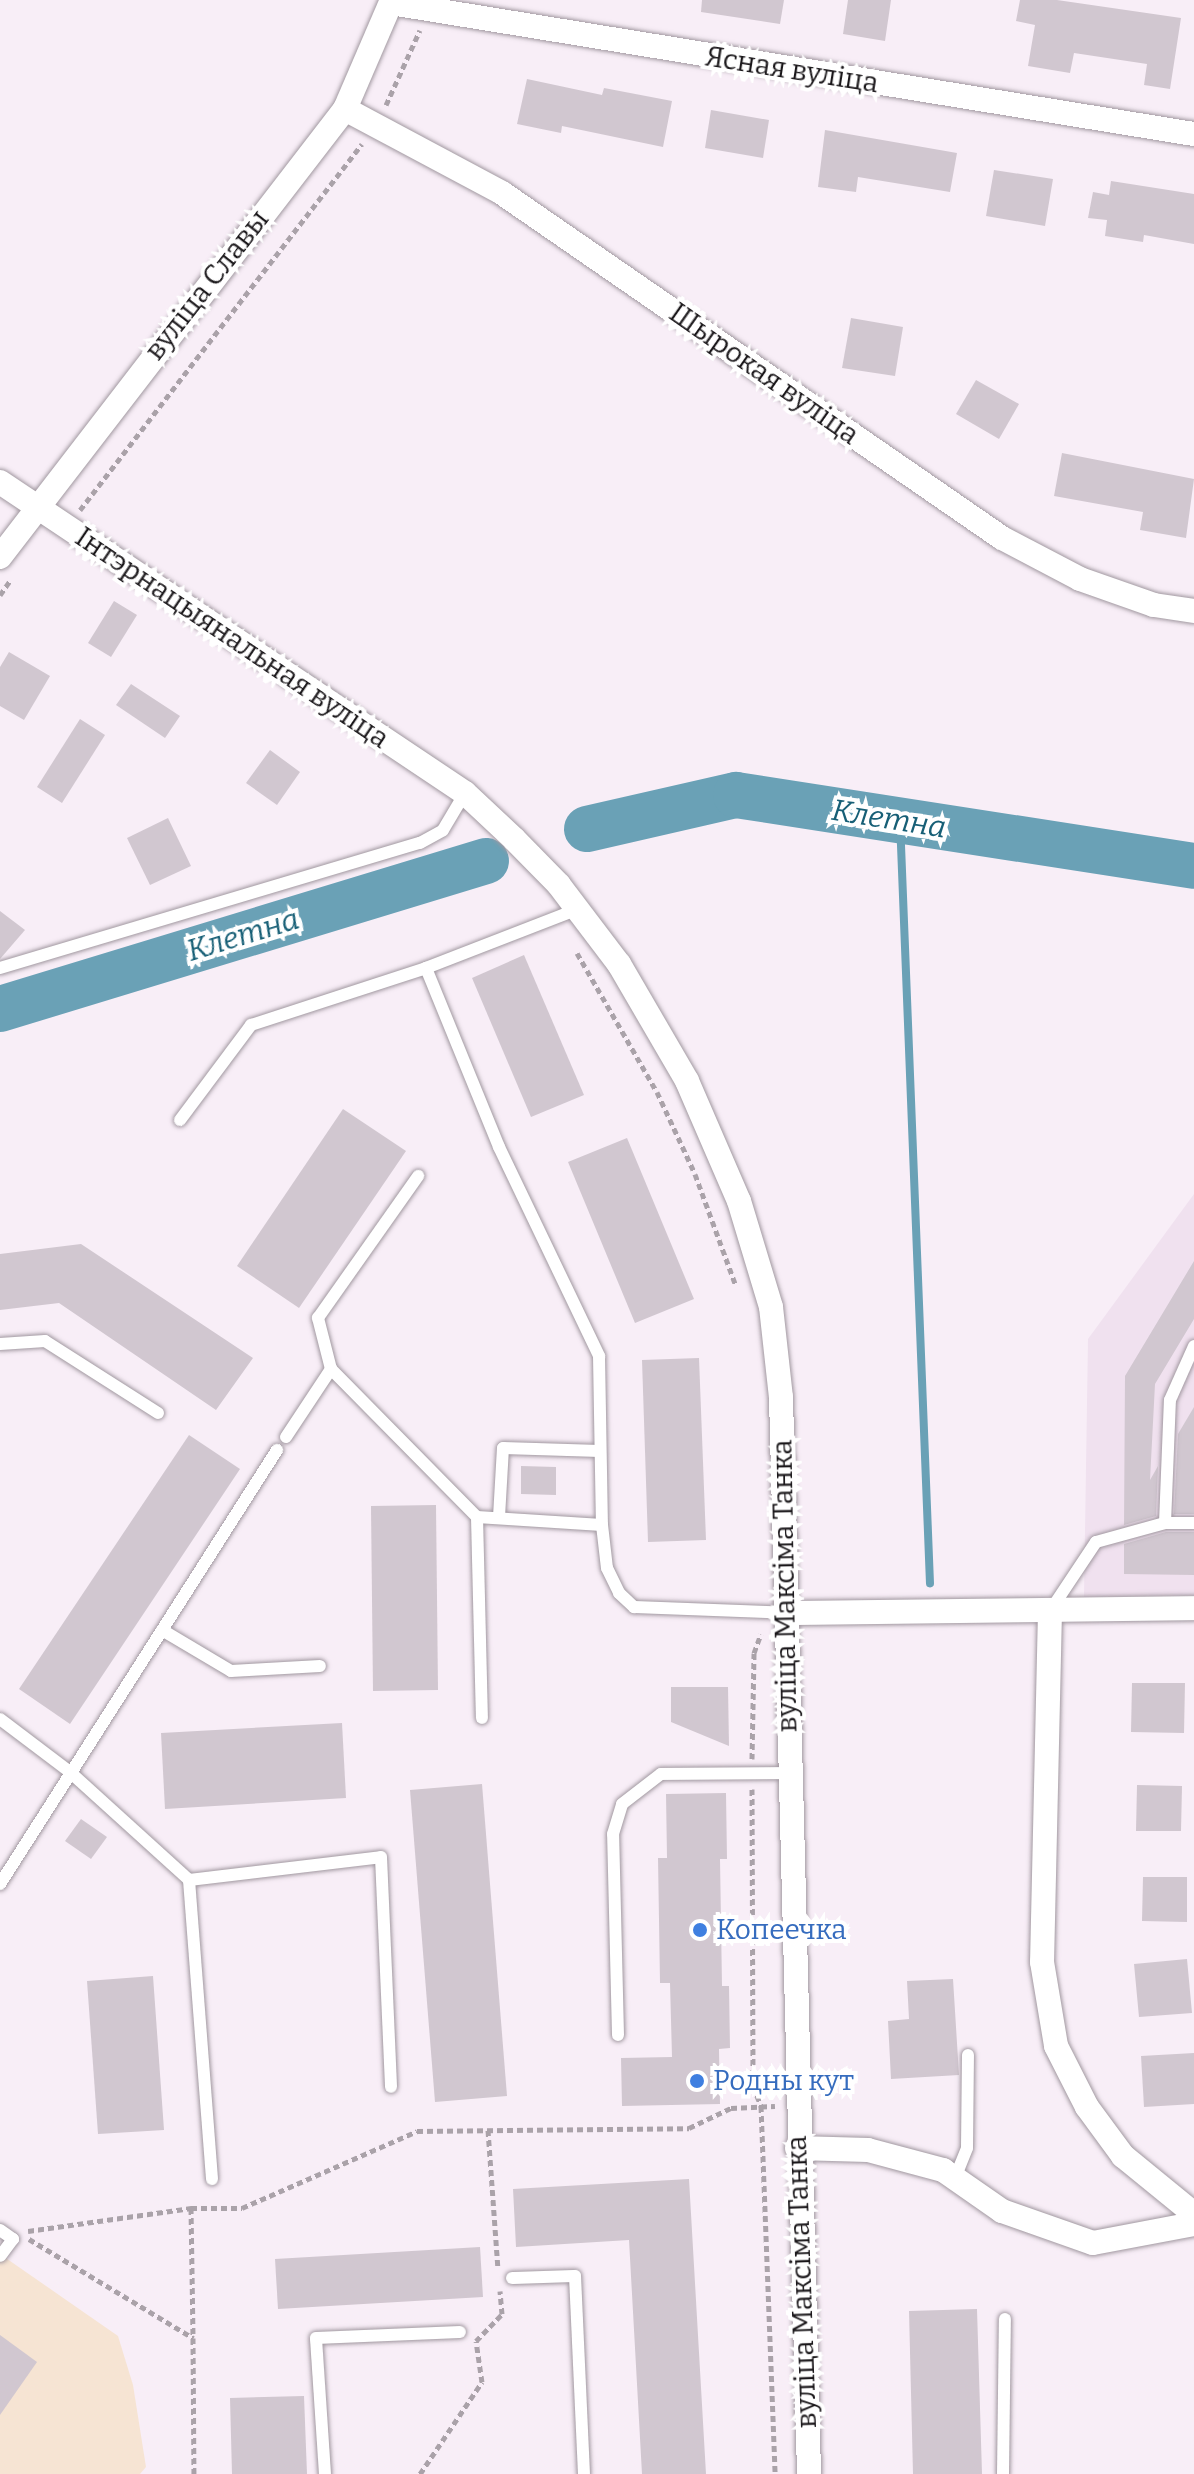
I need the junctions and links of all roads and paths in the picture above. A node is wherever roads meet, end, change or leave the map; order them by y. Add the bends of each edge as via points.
1 (391, 2) edge
2 (428, 13) junction
3 (345, 109) junction
4 (377, 125) junction
5 (1194, 134) edge
6 (0, 482) edge
7 (36, 506) junction
8 (67, 527) junction
9 (0, 557) edge
10 (1194, 611) edge
11 (465, 793) junction
12 (567, 914) junction
13 (0, 968) edge
14 (426, 968) junction
15 (180, 1120) dead end
16 (418, 1176) dead end
17 (742, 1302) dead end
18 (0, 1344) edge
19 (1194, 1346) edge
20 (1189, 1367) edge
21 (331, 1369) junction
22 (158, 1413) dead end
23 (286, 1437) dead end
24 (277, 1450) dead end
25 (600, 1451) junction
26 (477, 1517) junction
27 (499, 1517) junction
28 (1165, 1523) junction
29 (1194, 1523) edge
30 (602, 1525) junction
31 (1194, 1608) edge
32 (1050, 1611) junction
33 (761, 1612) junction
34 (787, 1613) junction
35 (162, 1630) junction
36 (320, 1666) dead end
37 (482, 1718) dead end
38 (0, 1719) edge
39 (70, 1772) junction
40 (752, 1773) junction
41 (789, 1773) junction
42 (189, 1880) junction
43 (0, 1884) edge
44 (618, 2035) dead end
45 (968, 2055) dead end
46 (753, 2086) junction
47 (391, 2087) dead end
48 (720, 2087) dead end
49 (761, 2106) junction
50 (488, 2130) junction
51 (797, 2148) junction
52 (955, 2178) junction
53 (212, 2179) dead end
54 (191, 2208) junction
55 (1194, 2214) edge
56 (1194, 2224) edge
57 (0, 2230) edge
58 (0, 2256) edge
59 (512, 2278) dead end
60 (1005, 2319) dead end
61 (460, 2332) dead end
62 (193, 2338) junction
63 (194, 2474) edge
64 (325, 2474) edge
65 (420, 2474) edge
66 (584, 2474) edge
67 (775, 2474) edge
68 (809, 2474) edge
69 (1003, 2474) edge

1 - 2 street, Ясная вуліца
1 - 3 street, вуліца Славы
2 - 4 path
2 - 5 street, Ясная вуліца
3 - 4 street, Шырокая вуліца
3 - 7 street, вуліца Славы
4 - 8 path
4 - 10 street, Шырокая вуліца via 502,193 1002,538 1080,579 1154,605
6 - 7 street, Інтэрнацыянальная вуліца
7 - 8 street, Інтэрнацыянальная вуліца
7 - 9 street, вуліца Славы
8 - 11 street, Інтэрнацыянальная вуліца
11 - 12 street, вуліца Максіма Танка
11 - 13 lane via 443,830 420,843
12 - 14 lane
12 - 17 path via 695,1174
12 - 34 street, вуліца Максіма Танка via 619,964 687,1081 739,1201 771,1307 781,1397
14 - 15 lane via 251,1025
14 - 25 lane via 499,1147 599,1356
16 - 21 lane via 318,1318
18 - 22 lane via 45,1341
19 - 20 lane
20 - 28 lane via 1170,1400
21 - 23 lane
21 - 26 lane
24 - 35 lane
25 - 27 lane via 503,1448
25 - 30 lane
26 - 27 lane
26 - 37 lane
27 - 30 lane
28 - 29 lane
28 - 32 lane via 1096,1542
30 - 33 lane via 607,1568 619,1593 634,1607
31 - 32 street
32 - 34 street
32 - 55 street via 1042,1962 1056,2046 1087,2107 1123,2156
33 - 34 lane
33 - 40 path via 754,1653
34 - 41 street, вуліца Максіма Танка
35 - 36 lane via 231,1671
35 - 39 lane
38 - 39 lane
39 - 42 lane
39 - 43 lane
40 - 41 lane
40 - 44 lane via 661,1774 622,1804 613,1834
40 - 46 path
41 - 51 street, вуліца Максіма Танка
42 - 47 lane via 381,1857
42 - 53 lane
45 - 52 lane via 967,2148
46 - 48 path
46 - 49 path
49 - 50 path via 731,2108 689,2128
49 - 67 path
50 - 54 path via 417,2131 242,2208
50 - 65 path via 502,2314 476,2341 482,2382
51 - 52 street via 868,2150
51 - 68 street, вуліца Максіма Танка
52 - 56 street via 1002,2211 1093,2243
54 - 62 path
54 - 62 path via 18,2233
57 - 58 lane via 13,2239
59 - 66 lane via 575,2276
60 - 69 lane
61 - 64 lane via 316,2338
62 - 63 path

